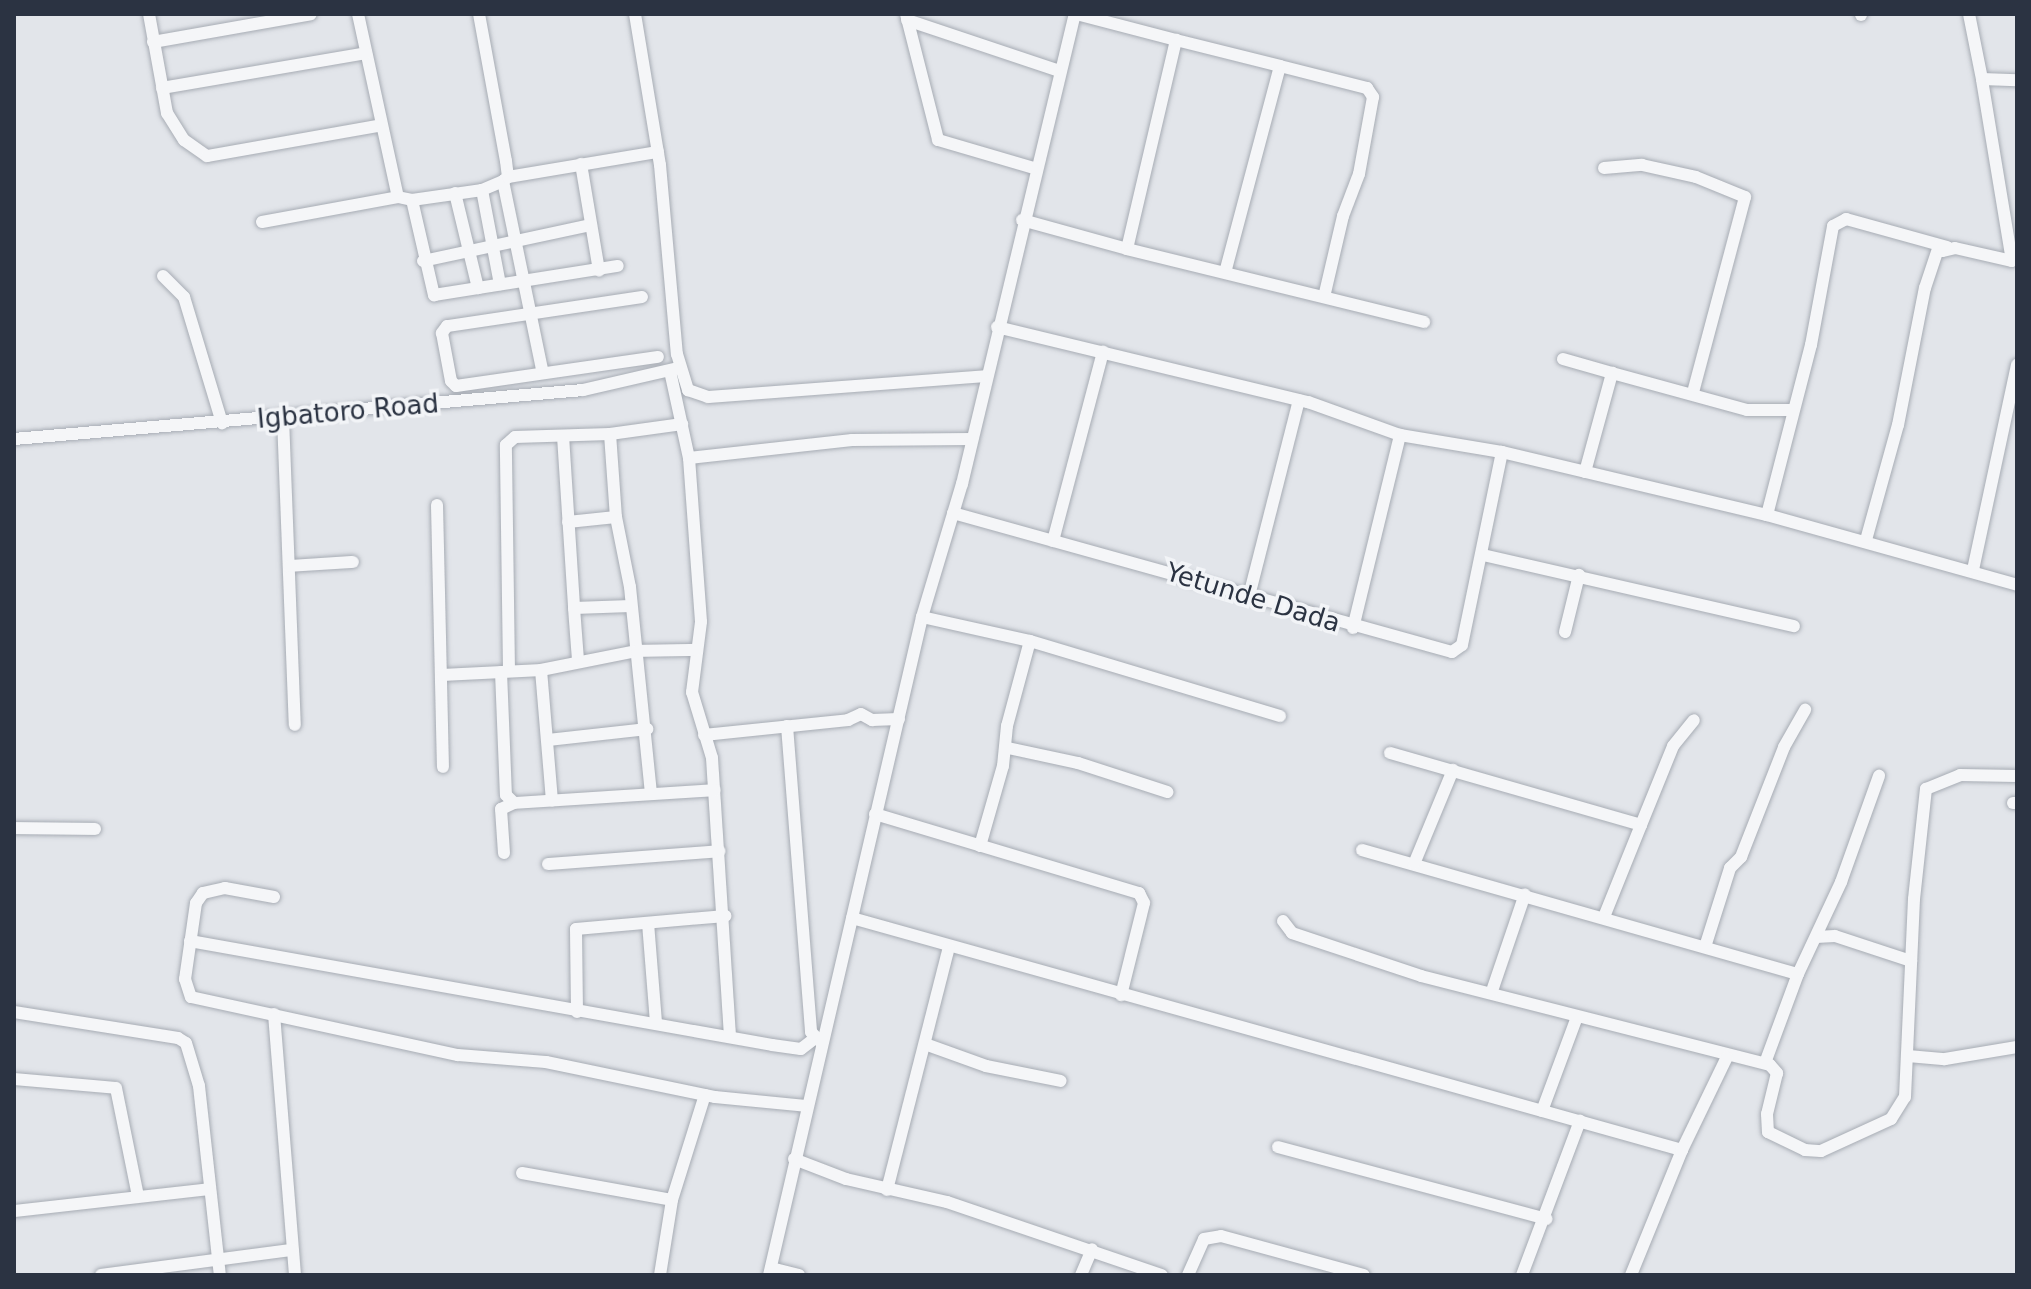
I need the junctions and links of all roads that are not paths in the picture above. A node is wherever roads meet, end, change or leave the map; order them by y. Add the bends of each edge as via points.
1 (149, 14) edge
2 (311, 14) edge
3 (358, 14) edge
4 (479, 14) edge
5 (635, 14) edge
6 (1076, 14) edge
7 (1969, 14) edge
8 (906, 17) edge
9 (254, 18) edge
10 (1176, 40) junction
11 (153, 42) junction
12 (366, 53) junction
13 (1280, 66) junction
14 (1059, 71) junction
15 (1982, 79) junction
16 (2017, 80) edge
17 (162, 88) junction
18 (378, 126) junction
19 (658, 152) junction
20 (581, 164) junction
21 (1034, 168) junction
22 (1604, 168) dead end
23 (505, 179) junction
24 (482, 190) junction
25 (455, 193) junction
26 (398, 197) junction
27 (412, 200) junction
28 (1022, 220) junction
29 (262, 222) dead end
30 (591, 225) junction
31 (518, 240) junction
32 (492, 245) junction
33 (1949, 248) junction
34 (1127, 249) junction
35 (470, 250) junction
36 (423, 261) junction
37 (2014, 261) edge
38 (618, 266) dead end
39 (599, 270) junction
40 (1225, 272) junction
41 (163, 276) dead end
42 (526, 281) junction
43 (500, 284) junction
44 (478, 288) junction
45 (642, 297) dead end
46 (1324, 297) junction
47 (532, 313) junction
48 (1424, 322) dead end
49 (997, 327) junction
50 (1103, 352) junction
51 (658, 357) dead end
52 (1563, 359) dead end
53 (2017, 365) edge
54 (675, 369) junction
55 (542, 370) junction
56 (1612, 373) junction
57 (986, 376) junction
58 (1693, 392) junction
59 (1299, 400) junction
60 (1792, 410) junction
61 (283, 418) junction
62 (222, 423) junction
63 (682, 424) junction
64 (610, 434) junction
65 (1400, 435) junction
66 (563, 436) junction
67 (14, 439) edge
68 (972, 439) junction
69 (1502, 452) junction
70 (689, 458) junction
71 (1585, 472) junction
72 (437, 505) dead end
73 (953, 513) junction
74 (1767, 515) junction
75 (616, 517) junction
76 (568, 522) junction
77 (1866, 540) junction
78 (1053, 541) junction
79 (1483, 555) junction
80 (353, 562) dead end
81 (289, 566) junction
82 (1973, 570) junction
83 (1579, 575) junction
84 (2017, 585) edge
85 (1249, 596) junction
86 (631, 606) junction
87 (574, 608) junction
88 (922, 617) junction
89 (1794, 626) dead end
90 (1353, 628) junction
91 (1565, 632) dead end
92 (1030, 641) junction
93 (697, 650) junction
94 (637, 651) junction
95 (578, 660) junction
96 (541, 670) junction
97 (505, 671) junction
98 (443, 675) junction
99 (1805, 710) dead end
100 (1280, 716) dead end
101 (899, 719) junction
102 (1694, 720) dead end
103 (295, 725) dead end
104 (787, 726) junction
105 (647, 729) junction
106 (704, 735) junction
107 (548, 740) junction
108 (1008, 748) junction
109 (1390, 753) dead end
110 (443, 767) dead end
111 (1453, 770) junction
112 (1879, 776) dead end
113 (2017, 776) edge
114 (715, 790) junction
115 (1167, 792) dead end
116 (651, 794) junction
117 (552, 801) junction
118 (514, 803) junction
119 (875, 814) junction
120 (1641, 825) junction
121 (14, 828) edge
122 (95, 829) dead end
123 (980, 846) junction
124 (1362, 850) dead end
125 (720, 851) junction
126 (504, 853) dead end
127 (548, 864) dead end
128 (1414, 864) junction
129 (1525, 894) junction
130 (274, 897) dead end
131 (725, 916) junction
132 (1604, 917) junction
133 (852, 918) junction
134 (1283, 921) dead end
135 (648, 923) junction
136 (1816, 937) junction
137 (190, 941) junction
138 (949, 947) junction
139 (1705, 947) junction
140 (1911, 961) junction
141 (1798, 974) junction
142 (1492, 991) junction
143 (1121, 995) junction
144 (14, 1012) edge
145 (577, 1012) junction
146 (274, 1014) junction
147 (1577, 1017) junction
148 (656, 1022) junction
149 (730, 1036) junction
150 (818, 1040) junction
151 (925, 1044) junction
152 (2017, 1047) edge
153 (1908, 1056) junction
154 (1727, 1057) junction
155 (1765, 1063) junction
156 (14, 1079) edge
157 (1061, 1081) dead end
158 (705, 1095) junction
159 (806, 1106) junction
160 (1542, 1111) junction
161 (1580, 1121) junction
162 (1278, 1147) dead end
163 (1682, 1150) junction
164 (794, 1159) junction
165 (522, 1173) dead end
166 (210, 1189) junction
167 (887, 1190) junction
168 (138, 1196) junction
169 (672, 1200) junction
170 (14, 1211) edge
171 (1546, 1219) junction
172 (1092, 1249) junction
173 (292, 1250) junction
174 (219, 1260) junction
175 (770, 1271) edge
176 (101, 1275) edge
177 (220, 1275) edge
178 (295, 1275) edge
179 (660, 1275) edge
180 (799, 1275) edge
181 (1081, 1275) edge
182 (1162, 1275) edge
183 (1188, 1275) edge
184 (1364, 1275) edge
185 (1522, 1275) edge
186 (1631, 1275) edge

1 - 11 street
2 - 9 street
3 - 12 street
4 - 23 street
5 - 19 street
6 - 10 street
6 - 14 street
7 - 15 street
8 - 14 street
8 - 21 street via 938,140
9 - 11 street
10 - 13 street
10 - 34 street
11 - 17 street
12 - 17 street
12 - 18 street
13 - 40 street
13 - 46 street via 1367,88 1373,97 1359,174
14 - 21 street
15 - 16 street
15 - 37 street
17 - 18 street via 176,132 207,156
18 - 26 street
19 - 20 street
19 - 54 street
20 - 23 street
20 - 30 street
21 - 28 street
22 - 58 street via 1642,165 1696,177 1745,197
23 - 24 street
23 - 31 street
24 - 25 street
24 - 32 street
25 - 27 street
25 - 35 street
26 - 27 street
26 - 29 street
27 - 36 street
28 - 34 street
28 - 49 street
30 - 31 street
30 - 39 street
31 - 32 street
31 - 42 street
32 - 35 street
32 - 43 street
33 - 37 street
33 - 60 street via 1846,219 1833,226 1811,345
33 - 77 street via 1943,251 1939,246 1925,288 1898,425
34 - 40 street
35 - 36 street
35 - 44 street
36 - 44 street via 434,295
38 - 39 street
39 - 42 street
40 - 46 street
41 - 62 street via 184,297
42 - 43 street
42 - 47 street
43 - 44 street
45 - 47 street
46 - 48 street
47 - 55 street
47 - 55 street via 447,326 442,333 456,386
49 - 50 street
49 - 57 street
50 - 59 street
50 - 78 street
51 - 55 street
52 - 56 street
53 - 82 street
54 - 57 street via 688,390 708,397
54 - 61 street, Igbatoro Road via 583,390
54 - 63 street
56 - 58 street
56 - 71 street
57 - 68 street
58 - 60 street via 1747,410
59 - 65 street
59 - 85 street
60 - 74 street via 1789,442
61 - 62 street, Igbatoro Road
61 - 81 street
62 - 67 street, Igbatoro Road
63 - 64 street
63 - 70 street
64 - 66 street
64 - 75 street
65 - 69 street
65 - 90 street
66 - 76 street
66 - 97 street via 515,437 502,456
68 - 70 street via 852,440
68 - 73 street
69 - 71 street
69 - 79 street
70 - 93 street via 701,606
71 - 74 street
72 - 98 street
73 - 78 street, Yetunde Dada
73 - 88 street
74 - 77 street
75 - 76 street
75 - 86 street
76 - 87 street
77 - 82 street
78 - 85 street, Yetunde Dada
79 - 83 street
79 - 90 street, Yetunde Dada via 1459,649 1452,652
80 - 81 street
81 - 103 street
82 - 84 street
83 - 89 street
83 - 91 street
85 - 90 street, Yetunde Dada
86 - 87 street
86 - 94 street
87 - 95 street
88 - 92 street
88 - 101 street
92 - 100 street
92 - 108 street via 1007,726
93 - 94 street
93 - 106 street via 692,692
94 - 95 street
94 - 105 street
95 - 96 street
96 - 97 street
96 - 107 street
97 - 98 street
97 - 118 street via 506,795
98 - 110 street
99 - 139 street via 1784,747 1741,857 1730,868
101 - 104 street via 872,720 861,714
101 - 119 street
102 - 120 street via 1673,746
104 - 106 street
104 - 150 street
105 - 107 street
105 - 116 street
106 - 114 street
107 - 117 street
108 - 115 street via 1078,763
108 - 123 street
109 - 111 street
111 - 120 street
111 - 128 street
112 - 136 street
113 - 140 street via 1960,775 1926,789
114 - 116 street
114 - 125 street
116 - 117 street
117 - 118 street
118 - 126 street via 501,809
119 - 123 street
119 - 133 street
120 - 132 street
121 - 122 street
123 - 143 street via 1139,893 1144,903
124 - 128 street
125 - 127 street
125 - 131 street
128 - 129 street
129 - 132 street
129 - 142 street
130 - 137 street via 206,890 196,903
131 - 135 street
131 - 149 street
132 - 139 street
133 - 138 street
133 - 150 street
134 - 142 street via 1292,933 1327,945 1421,976
135 - 145 street via 576,929
135 - 148 street
136 - 140 street via 1835,936
136 - 141 street
137 - 145 street
137 - 146 street via 185,979 191,997
138 - 143 street
138 - 151 street
139 - 141 street
140 - 153 street
141 - 155 street
142 - 147 street
143 - 160 street
144 - 166 street via 186,1043 199,1086
145 - 148 street
146 - 158 street via 458,1055 546,1062
146 - 173 street
147 - 154 street
147 - 160 street
148 - 149 street
149 - 150 street via 801,1049
150 - 159 street
151 - 157 street via 986,1066
151 - 167 street
152 - 153 street via 1945,1059
153 - 155 street via 1901,1111 1821,1151 1805,1150 1768,1132 1777,1073
154 - 155 street
154 - 163 street
156 - 168 street via 116,1088
158 - 159 street
158 - 169 street
159 - 164 street
160 - 161 street
161 - 163 street
161 - 171 street
162 - 171 street
163 - 186 street
164 - 167 street
164 - 175 street
165 - 169 street
166 - 168 street
166 - 174 street
167 - 172 street via 934,1198
168 - 170 street
169 - 179 street
171 - 185 street
172 - 181 street
172 - 182 street
173 - 174 street
173 - 178 street
174 - 176 street
174 - 177 street
175 - 180 street
183 - 184 street via 1208,1236

